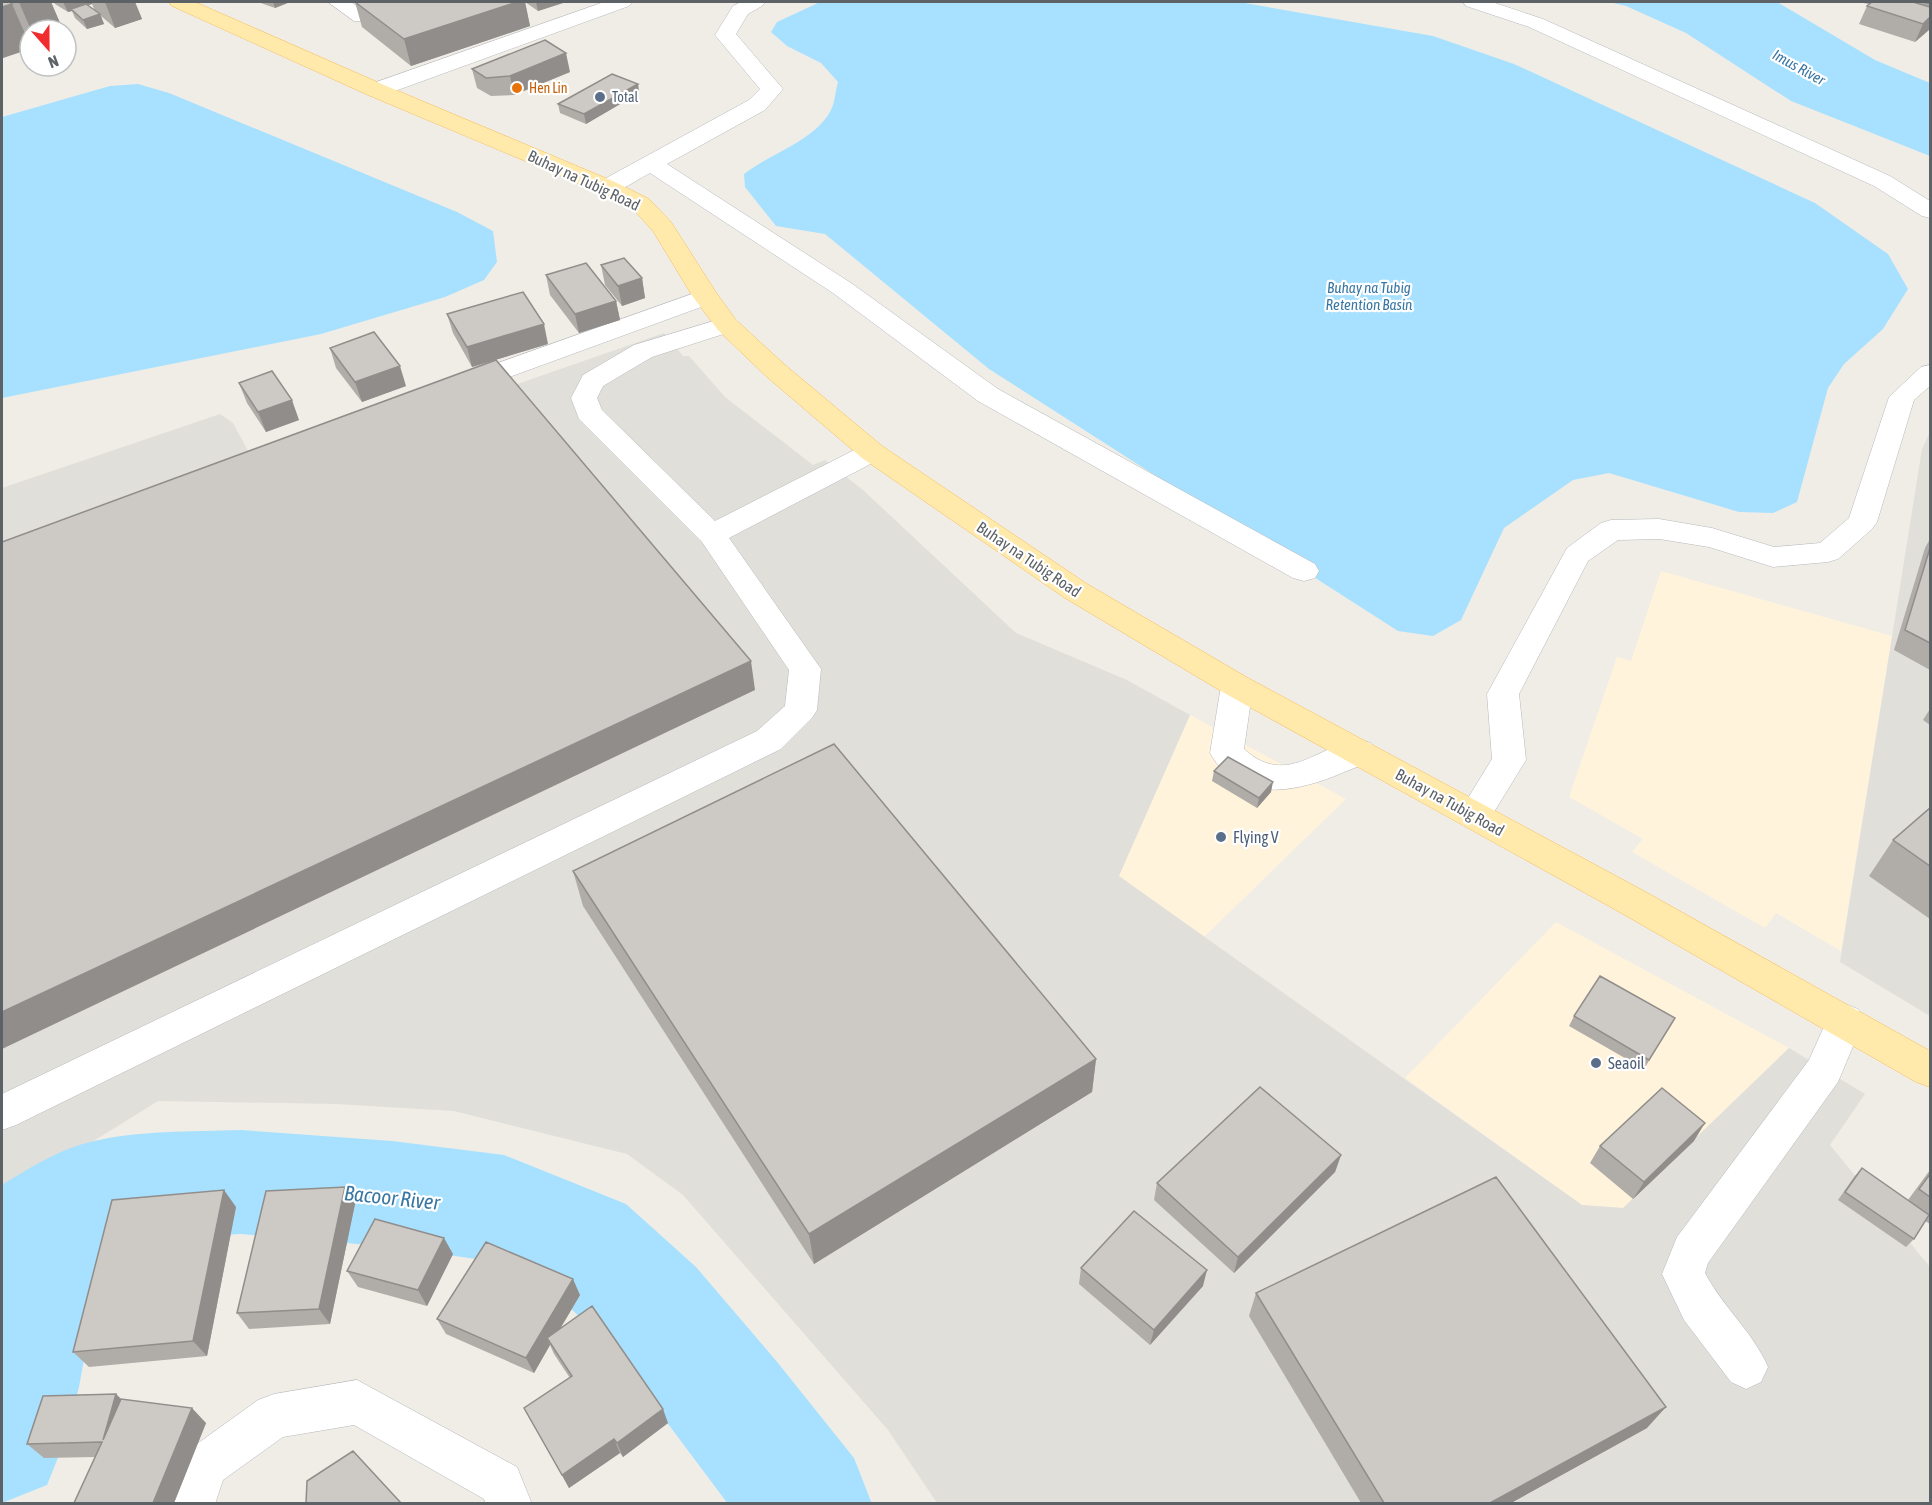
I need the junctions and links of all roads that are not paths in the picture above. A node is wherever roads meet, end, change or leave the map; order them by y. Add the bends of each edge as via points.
1 (179, 2) edge
2 (338, 2) edge
3 (622, 2) edge
4 (755, 2) edge
5 (1473, 2) edge
6 (531, 14) dead end
7 (361, 17) edge
8 (549, 27) junction
9 (376, 90) junction
10 (650, 163) junction
11 (607, 187) junction
12 (1930, 211) edge
13 (706, 297) junction
14 (727, 325) junction
15 (1930, 373) edge
16 (442, 393) edge
17 (872, 452) junction
18 (712, 535) junction
19 (1304, 571) dead end
20 (1238, 686) junction
21 (1359, 752) junction
22 (1474, 816) junction
23 (1845, 1020) junction
24 (1930, 1070) edge
25 (2, 1113) edge
26 (1746, 1367) dead end
27 (192, 1503) edge
28 (509, 1503) edge

1 - 9 main road, Buhay na Tubig Road
2 - 7 street
3 - 8 street
4 - 10 street via 740,10 725,35 772,89 757,105
5 - 12 street via 1536,23 1882,181
6 - 8 street
8 - 9 street
9 - 11 main road, Buhay na Tubig Road
10 - 11 street
10 - 19 street via 842,288 988,395
11 - 13 main road, Buhay na Tubig Road via 641,204 663,227
13 - 14 main road, Buhay na Tubig Road
13 - 16 street
14 - 17 main road, Buhay na Tubig Road
14 - 18 street via 643,351 592,381 584,398 589,413
15 - 22 street via 1902,398 1862,522 1828,552 1773,557 1712,538 1659,529 1611,530 1577,555 1503,694 1509,760
17 - 18 street
17 - 20 main road, Buhay na Tubig Road via 1076,591
18 - 25 street via 806,669 801,710 769,740
20 - 21 main road, Buhay na Tubig Road
20 - 21 street via 1227,753 1238,766 1260,777 1287,780
21 - 22 main road, Buhay na Tubig Road
22 - 23 main road, Buhay na Tubig Road
23 - 24 main road, Buhay na Tubig Road
23 - 26 street via 1824,1070 1692,1251 1683,1274 1699,1305
27 - 28 street via 206,1465 274,1416 357,1402 501,1483

